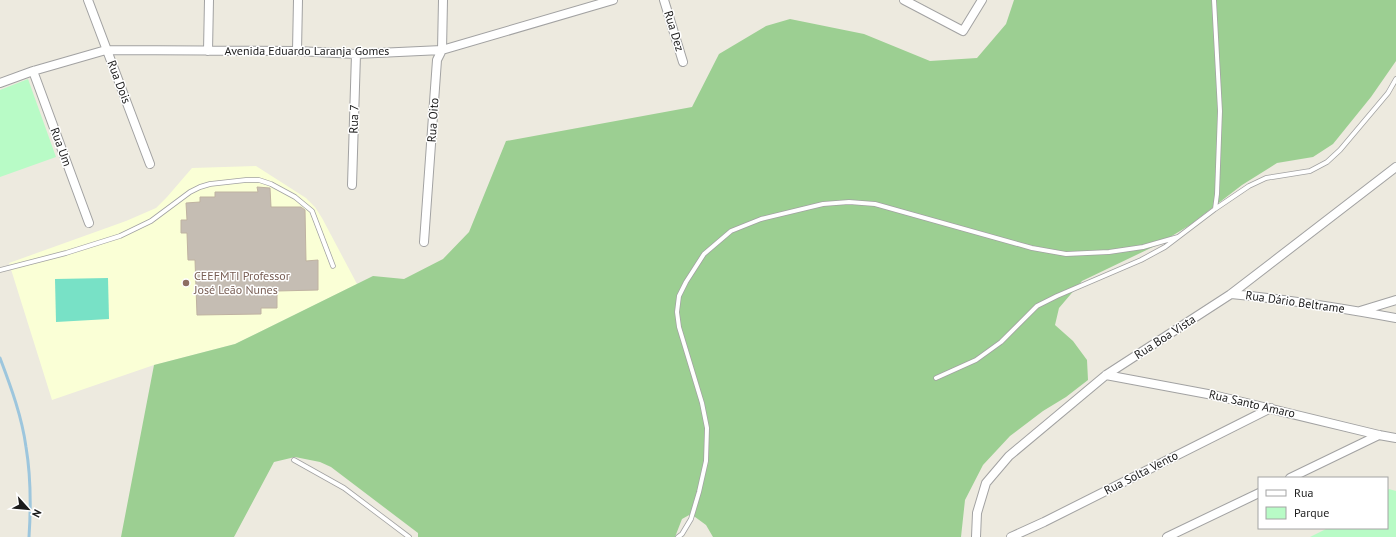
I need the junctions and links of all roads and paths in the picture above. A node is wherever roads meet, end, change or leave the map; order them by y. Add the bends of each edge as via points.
1 (88, 0) edge
2 (209, 0) edge
3 (298, 0) edge
4 (443, 0) edge
5 (613, 0) edge
6 (664, 0) edge
7 (904, 0) edge
8 (982, 0) edge
9 (1214, 0) edge
10 (106, 50) junction
11 (442, 50) junction
12 (208, 51) junction
13 (297, 51) junction
14 (356, 54) junction
15 (683, 62) dead end
16 (33, 71) junction
17 (1396, 79) edge
18 (0, 83) edge
19 (150, 164) dead end
20 (1396, 168) edge
21 (352, 185) dead end
22 (1215, 209) junction
23 (89, 223) dead end
24 (1178, 236) junction
25 (424, 242) dead end
26 (333, 266) dead end
27 (0, 270) edge
28 (1231, 294) junction
29 (1396, 300) edge
30 (1359, 311) junction
31 (1396, 318) edge
32 (1106, 375) junction
33 (936, 378) dead end
34 (1271, 408) junction
35 (1379, 435) junction
36 (1396, 438) edge
37 (294, 460) dead end
38 (1292, 477) edge
39 (1258, 493) edge
40 (409, 537) edge
41 (678, 537) edge
42 (976, 537) edge
43 (1011, 537) edge
44 (1167, 537) edge

1 - 10 street, Rua Dois
2 - 12 street
3 - 13 street
4 - 11 street, Rua Oito
5 - 11 street, Avenida Eduardo Laranja Gomes
6 - 15 street, Rua Dez
7 - 8 street via 963,31
9 - 22 lane via 1220,111
10 - 12 street, Avenida Eduardo Laranja Gomes
10 - 16 street, Avenida Eduardo Laranja Gomes
10 - 19 street, Rua Dois
11 - 14 street, Avenida Eduardo Laranja Gomes
11 - 25 street, Rua Oito via 437,60
12 - 13 street, Avenida Eduardo Laranja Gomes
13 - 14 street, Avenida Eduardo Laranja Gomes
14 - 21 street, Rua 7
16 - 18 street, Avenida Eduardo Laranja Gomes
16 - 23 street, Rua Um
17 - 22 lane via 1388,93 1327,162 1310,171 1266,178
20 - 28 street, Rua Boa Vista
22 - 24 lane
24 - 33 lane via 1165,247 1141,260 1037,306 1001,342 976,360
24 - 41 lane via 1143,247 1066,254 1032,248 875,204 849,202 823,204 761,219 731,231 704,254 679,296 678,327 702,403 706,428 706,461 691,519
26 - 27 lane via 312,212 295,196 271,184 259,180 246,180 200,187 151,221 120,236
28 - 30 street, Rua Dário Beltrame
28 - 32 street, Rua Boa Vista
29 - 30 street, Rua Dário Beltrame
30 - 31 street, Rua Dário Beltrame
32 - 34 street, Rua Santo Amaro
32 - 42 street, Rua Boa Vista via 1009,456 986,484 977,513
34 - 35 street, Rua Santo Amaro
34 - 43 street, Rua Solta Vento
35 - 36 street, Rua Santo Amaro
35 - 38 street
37 - 40 lane via 351,492
39 - 44 street

